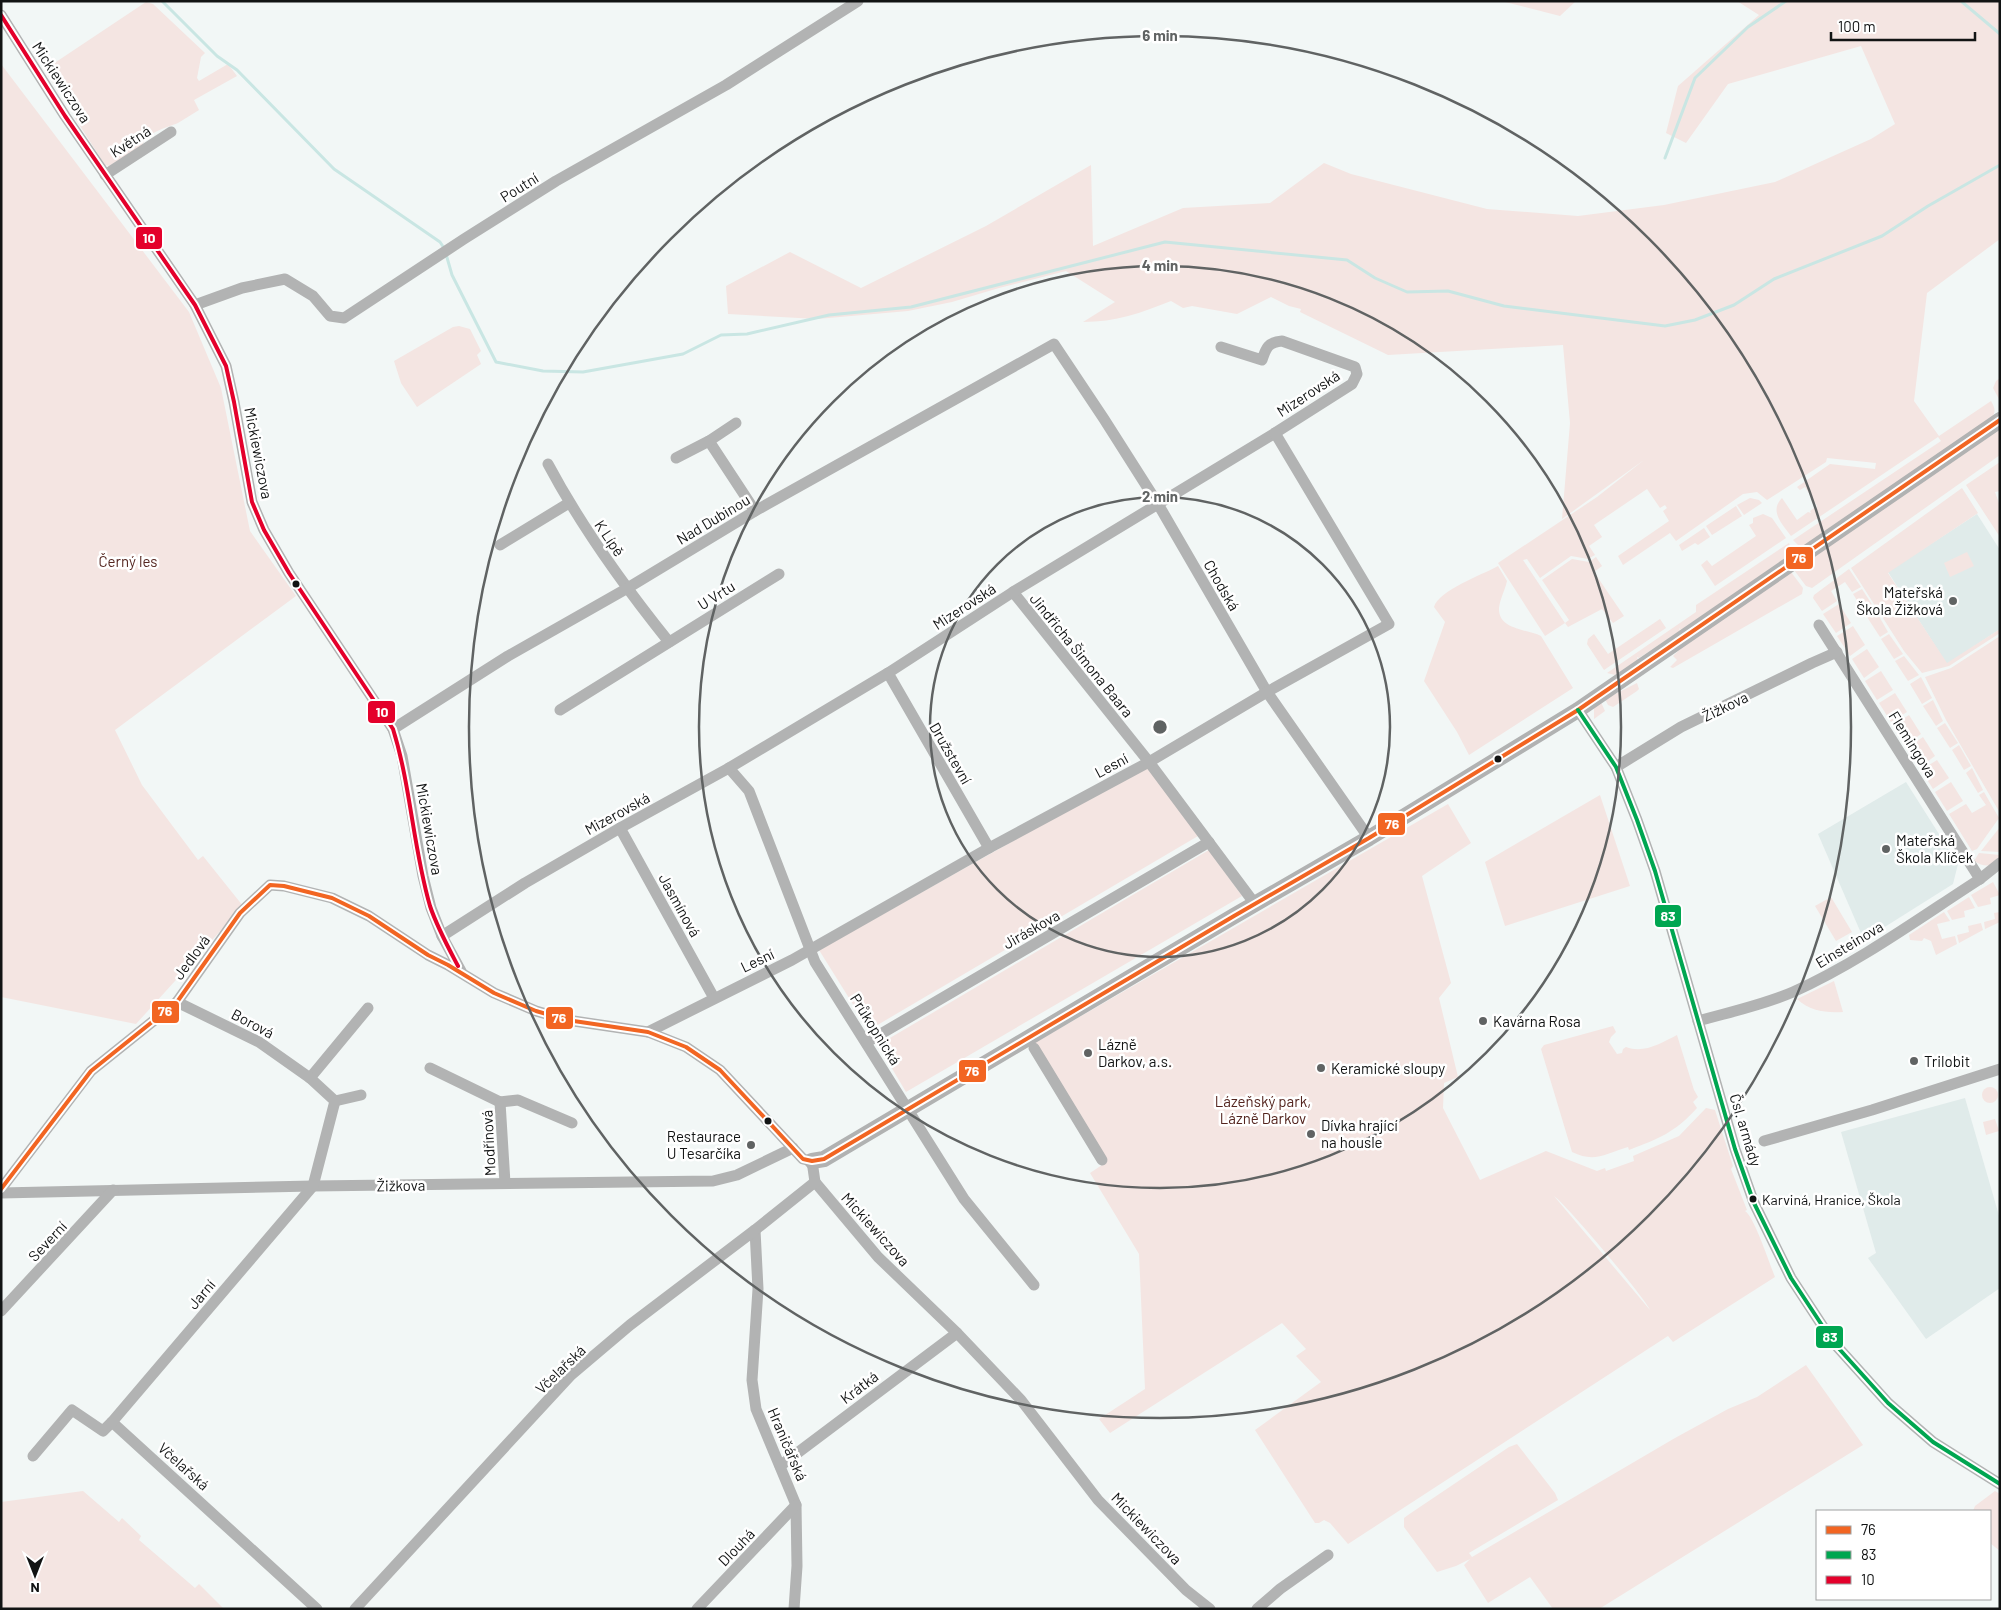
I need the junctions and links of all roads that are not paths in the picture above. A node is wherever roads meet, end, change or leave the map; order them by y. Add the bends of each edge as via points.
1 (858, 1) edge
2 (1, 15) edge
3 (172, 132) dead end
4 (105, 175) junction
5 (195, 305) junction
6 (1054, 344) joint
7 (1221, 347) dead end
8 (2000, 420) edge
9 (736, 423) dead end
10 (1275, 433) junction
11 (709, 441) junction
12 (676, 458) dead end
13 (548, 464) dead end
14 (569, 503) junction
15 (1158, 504) junction
16 (755, 511) junction
17 (500, 545) dead end
18 (779, 574) dead end
19 (626, 589) junction
20 (1013, 592) junction
21 (1819, 625) dead end
22 (669, 642) junction
23 (1837, 652) junction
24 (888, 673) junction
25 (1267, 692) junction
26 (560, 710) dead end
27 (1578, 710) junction
28 (393, 729) junction
29 (1149, 762) junction
30 (1616, 767) junction
31 (729, 768) junction
32 (620, 828) junction
33 (1369, 838) junction
34 (1209, 842) junction
35 (989, 848) junction
36 (2000, 863) edge
37 (1980, 879) junction
38 (1255, 904) junction
39 (442, 936) junction
40 (809, 949) junction
41 (448, 965) joint
42 (462, 973) junction
43 (714, 998) junction
44 (177, 1002) junction
45 (368, 1008) dead end
46 (1698, 1021) junction
47 (648, 1032) junction
48 (867, 1042) junction
49 (1034, 1048) dead end
50 (430, 1068) dead end
51 (2000, 1069) edge
52 (310, 1078) junction
53 (361, 1095) dead end
54 (335, 1101) junction
55 (500, 1102) junction
56 (908, 1108) junction
57 (572, 1123) dead end
58 (1764, 1141) dead end
59 (793, 1148) junction
60 (1102, 1160) dead end
61 (812, 1161) junction
62 (815, 1182) junction
63 (505, 1183) junction
64 (312, 1186) junction
65 (1, 1189) edge
66 (113, 1190) junction
67 (1, 1193) edge
68 (755, 1230) junction
69 (1034, 1286) dead end
70 (1, 1311) edge
71 (957, 1333) junction
72 (112, 1422) junction
73 (33, 1456) dead end
74 (780, 1466) junction
75 (2000, 1484) edge
76 (796, 1505) junction
77 (1328, 1555) dead end
78 (318, 1609) edge
79 (355, 1609) edge
80 (697, 1609) edge
81 (794, 1609) edge
82 (1210, 1609) edge
83 (1257, 1609) edge

1 - 5 street, Poutní via 726,85 556,181 344,318 330,316 313,296 285,279 242,288
2 - 4 street, Mickiewiczova
3 - 4 street, Květná
4 - 5 street, Mickiewiczova
5 - 28 street, Mickiewiczova via 226,366 256,514 289,573
6 - 15 street, Chodská
6 - 16 street, Nad Dubinou
7 - 10 street, Mizerovská via 1262,360 1266,348 1273,342 1282,341 1356,367 1357,374 1352,384
8 - 27 street
9 - 11 street
10 - 15 street, Mizerovská
10 - 25 street, Lesní via 1389,624
11 - 12 street
11 - 16 street
13 - 14 street, K Lípě
14 - 17 street
14 - 19 street, K Lípě
15 - 20 street, Mizerovská
15 - 25 street, Chodská
16 - 19 street, Nad Dubinou
18 - 22 street, U Vrtu
19 - 22 street
19 - 28 street, Nad Dubinou via 508,656
20 - 24 street, Mizerovská
20 - 29 street, Jindřicha Šimona Baara
21 - 23 street, Flemingova
22 - 26 street, U Vrtu
23 - 30 street, Žižkova via 1681,727
23 - 37 street, Flemingova
24 - 31 street, Mizerovská
24 - 35 street, Družstevní
25 - 29 street, Lesní
25 - 33 street, Chodská
27 - 30 street, Čsl. armády
27 - 33 street
28 - 39 street, Mickiewiczova via 402,756 423,876
29 - 34 street, Jindřicha Šimona Baara
29 - 35 street, Lesní
30 - 46 street, Čsl. armády via 1655,872
31 - 32 street, Mizerovská
31 - 40 street, Průkopnická via 750,791
32 - 39 street, Mizerovská
32 - 43 street, Jasmínová
33 - 38 street
34 - 38 street, Jindřicha Šimona Baara
34 - 48 street, Jiráskova
35 - 40 street, Lesní
36 - 37 street, Einsteinova
37 - 46 street, Einsteinova via 1835,972 1751,1007
38 - 56 street
39 - 42 street, Mickiewiczova
40 - 43 street, Lesní
40 - 48 street, Průkopnická
41 - 42 street, Mickiewiczova
41 - 44 street, Jedlová via 369,916 332,898 270,885 240,913
42 - 47 street, Mickiewiczova via 494,993 536,1011 567,1020
43 - 47 street, Lesní
44 - 52 street, Borová via 259,1042
44 - 65 street, Jedlová via 91,1071
45 - 52 street
46 - 75 street, Čsl. armády via 1754,1203 1791,1278 1833,1342 1888,1403 1933,1442
47 - 59 street, Mickiewiczova via 686,1047 720,1070
48 - 56 street, Průkopnická
49 - 60 street
50 - 55 street, Modřínová
51 - 58 street
52 - 54 street, Borová
53 - 54 street
54 - 64 street
55 - 57 street, Modřínová via 518,1100
55 - 63 street, Modřínová
56 - 61 street via 824,1159
56 - 69 street, Průkopnická via 964,1199
59 - 61 street, Mickiewiczova via 802,1159
59 - 63 street, Žižkova via 737,1175 713,1181
61 - 62 street
62 - 68 street, Včelařská
62 - 71 street, Mickiewiczova via 878,1257
63 - 64 street, Žižkova
64 - 66 street, Žižkova
64 - 72 street, Jarní
66 - 67 street, Žižkova
66 - 70 street, Severní
68 - 74 street, Hraničářská via 758,1289 752,1380 756,1409
68 - 79 street, Včelařská via 630,1324 571,1375
71 - 74 street, Krátká
71 - 82 street, Mickiewiczova via 1021,1400 1098,1500 1186,1590
72 - 73 street via 103,1431 72,1410
72 - 78 street, Včelařská
74 - 76 street, Hraničářská
76 - 80 street, Dlouhá
76 - 81 street, Hraničářská
77 - 83 street via 1280,1588

